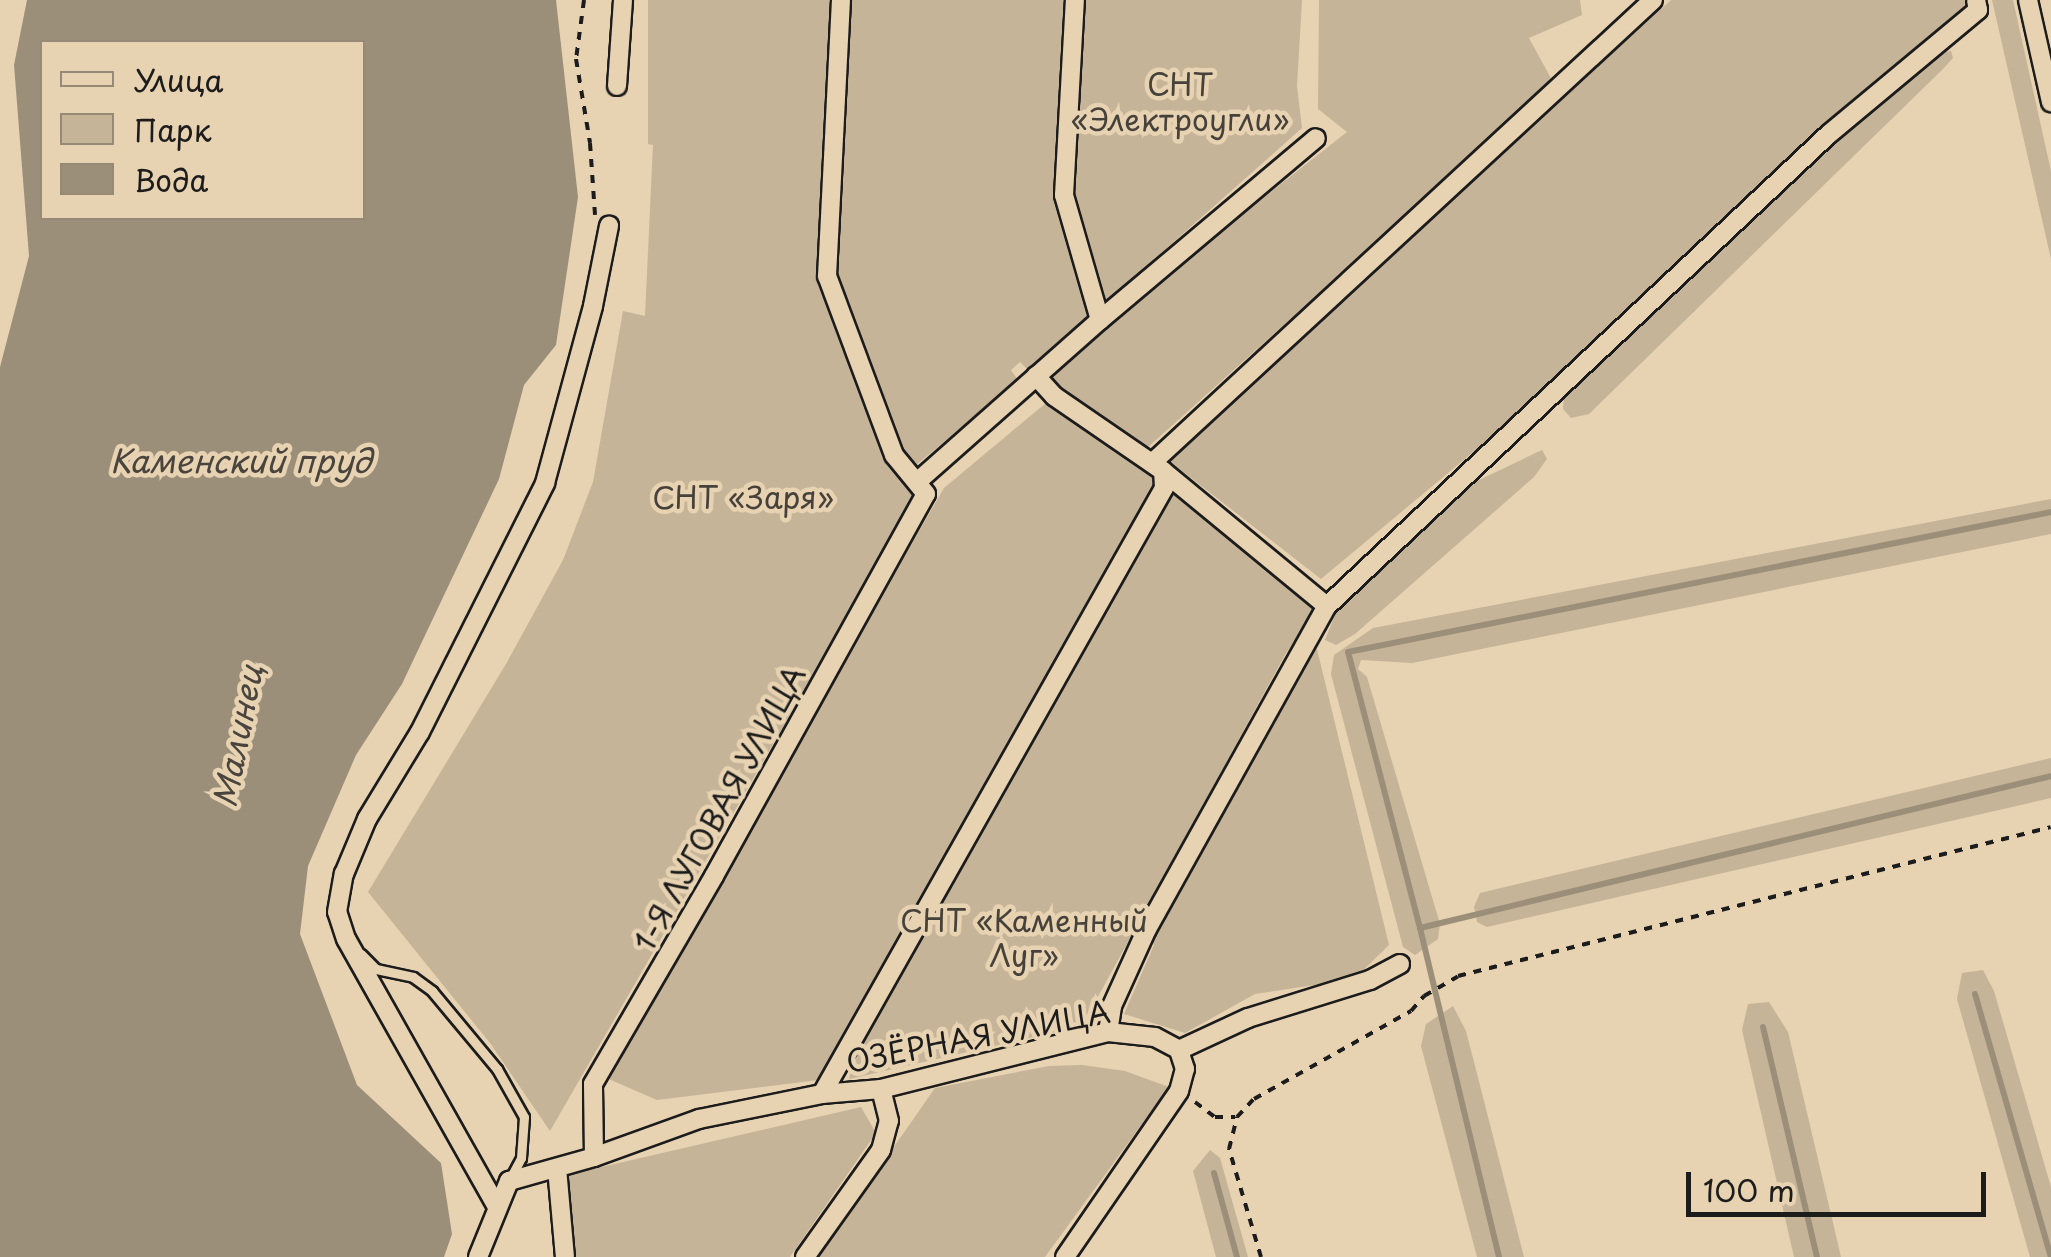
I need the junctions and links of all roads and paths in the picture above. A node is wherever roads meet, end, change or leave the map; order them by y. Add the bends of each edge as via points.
1 (623, 0) edge
2 (841, 0) edge
3 (1076, 0) edge
4 (1653, 0) edge
5 (1976, 0) edge
6 (2028, 0) edge
7 (617, 86) dead end
8 (2051, 102) edge
9 (1316, 138) dead end
10 (609, 226) dead end
11 (1100, 320) junction
12 (1036, 376) junction
13 (1158, 466) junction
14 (922, 487) junction
15 (1326, 606) junction
16 (2051, 826) edge
17 (346, 939) junction
18 (1400, 964) dead end
19 (1108, 1032) junction
20 (1179, 1050) junction
21 (882, 1089) junction
22 (1179, 1091) junction
23 (822, 1094) junction
24 (1237, 1117) junction
25 (594, 1158) junction
26 (557, 1168) junction
27 (509, 1182) junction
28 (496, 1206) junction
29 (478, 1257) edge
30 (565, 1257) edge
31 (805, 1257) edge
32 (1065, 1257) edge
33 (1261, 1257) edge

1 - 7 street
2 - 14 street via 827,276 894,455
3 - 11 street via 1064,195
4 - 13 street
5 - 15 street via 1978,10 1829,134
6 - 8 street
9 - 11 street, 1-Я ЛУГОВАЯ УЛИЦА
10 - 17 street via 545,482 420,732 366,819 337,912
11 - 12 street, 1-Я ЛУГОВАЯ УЛИЦА
12 - 13 street via 1054,396
12 - 14 street, 1-Я ЛУГОВАЯ УЛИЦА
13 - 15 street
13 - 23 street via 1164,488
14 - 25 street, 1-Я ЛУГОВАЯ УЛИЦА via 714,876 592,1084
15 - 19 street via 1147,929 1112,1006
16 - 24 path via 1458,976 1254,1099
17 - 27 lane via 376,969 413,977 432,991 497,1069 524,1117 521,1158
17 - 28 street
18 - 20 street
19 - 20 street, ОЗЁРНАЯ УЛИЦА via 1155,1037
19 - 21 street, ОЗЁРНАЯ УЛИЦА
20 - 22 street via 1185,1069
21 - 23 street, ОЗЁРНАЯ УЛИЦА
21 - 31 street via 890,1121 881,1150
22 - 24 path via 1216,1118
22 - 32 street
23 - 25 street, ОЗЁРНАЯ УЛИЦА via 699,1119
24 - 33 path via 1229,1148
25 - 26 street, ОЗЁРНАЯ УЛИЦА
26 - 27 street, ОЗЁРНАЯ УЛИЦА
26 - 30 street
27 - 28 street
28 - 29 street

